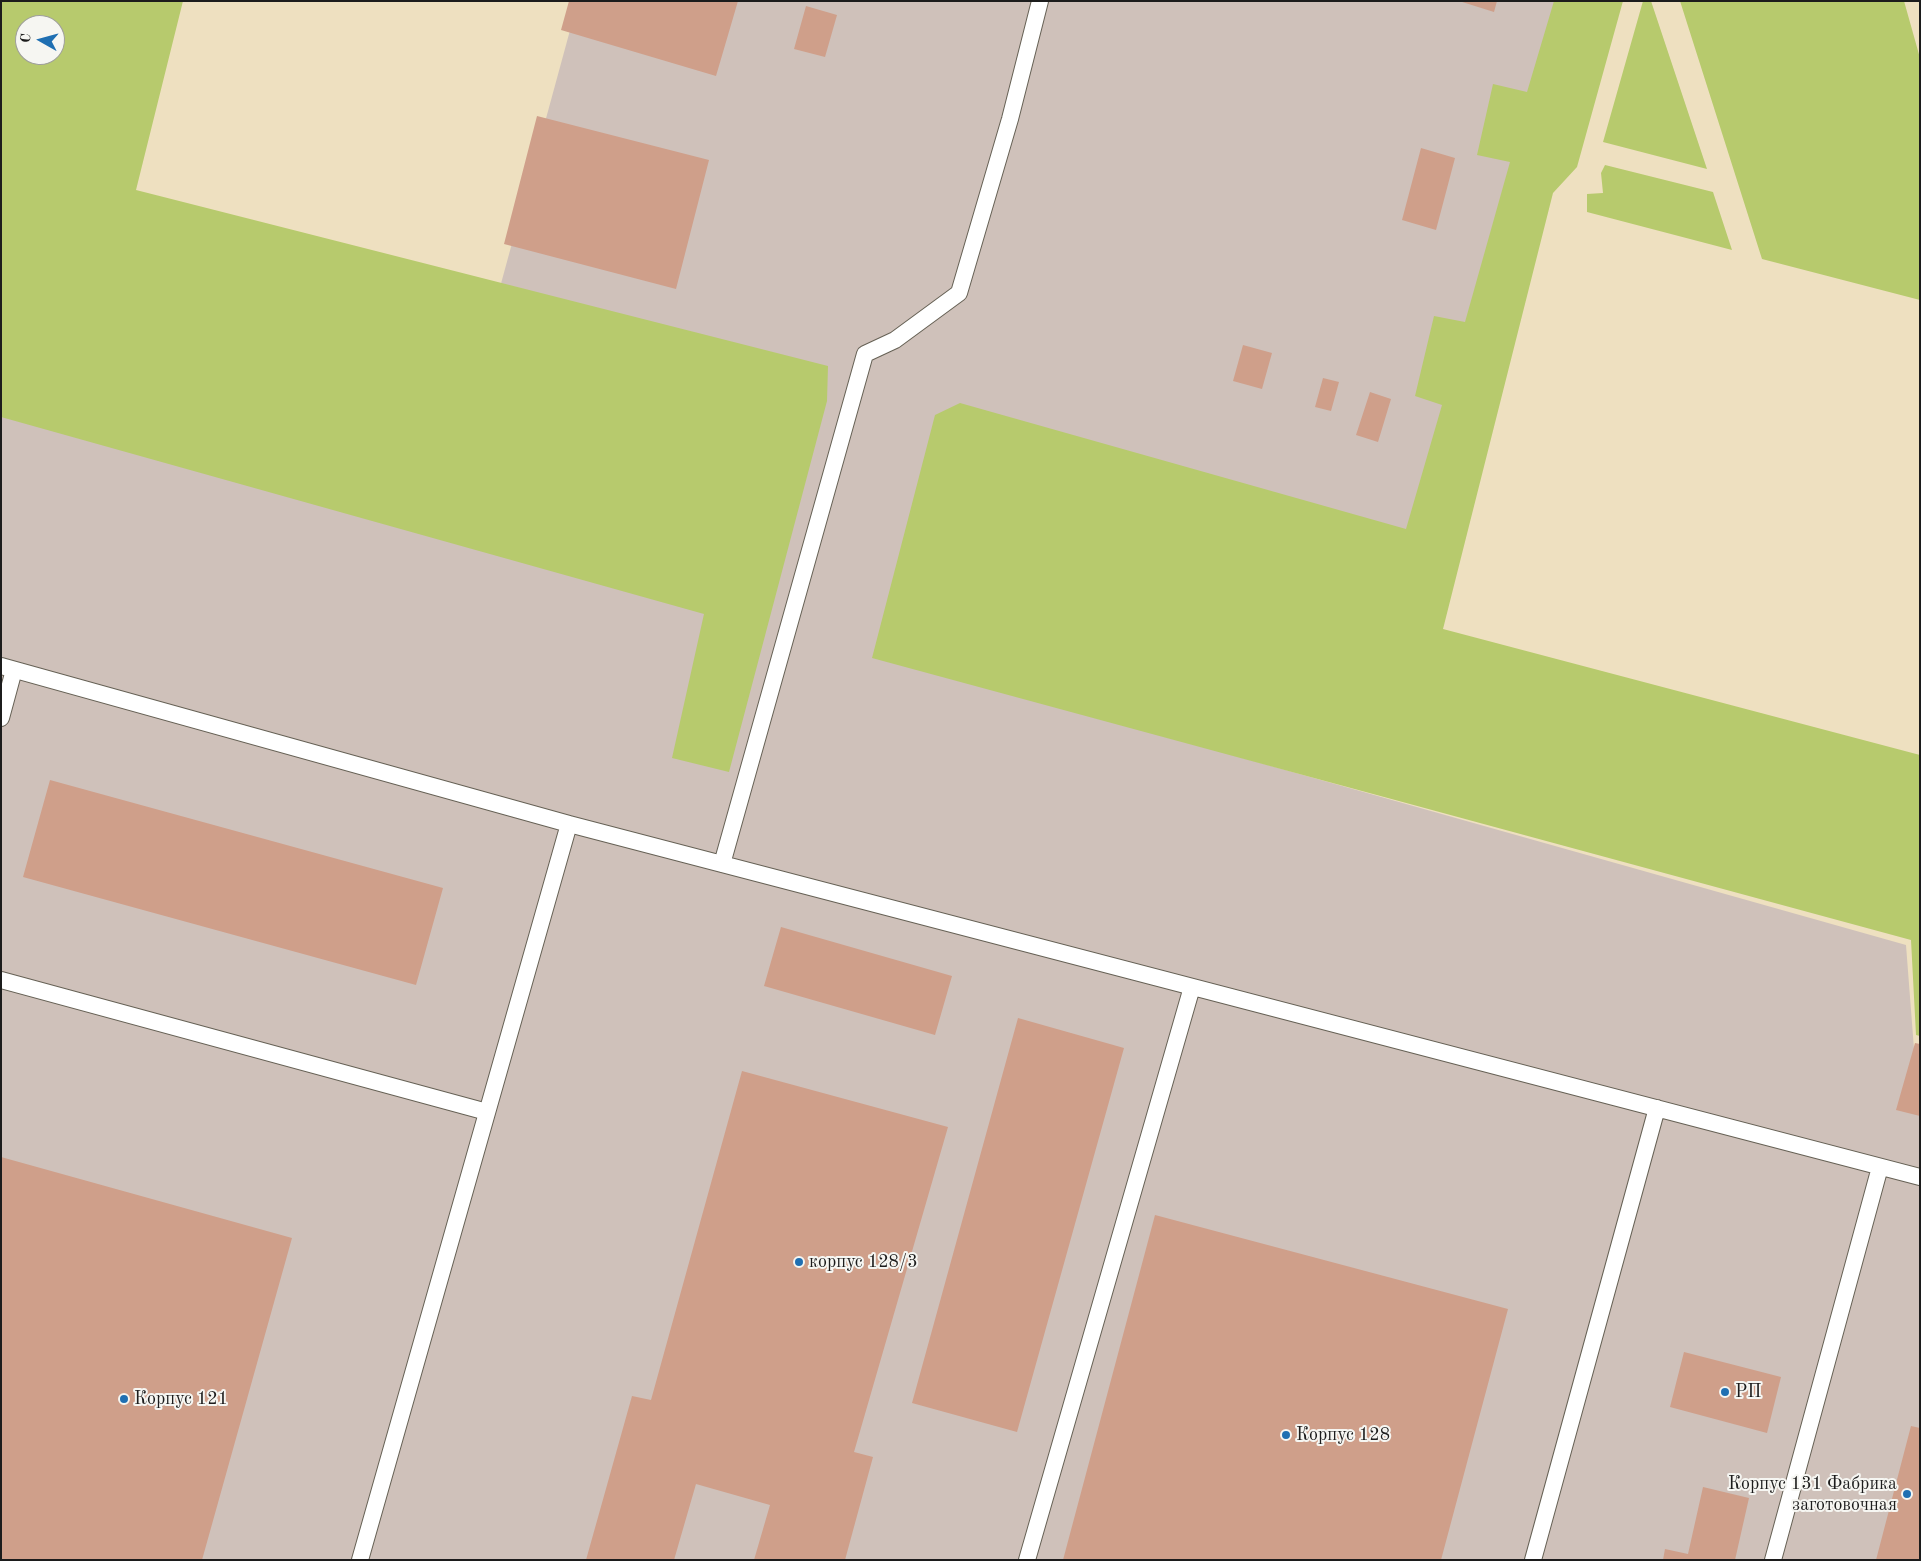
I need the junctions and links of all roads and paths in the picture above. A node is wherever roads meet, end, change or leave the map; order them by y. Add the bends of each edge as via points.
1 (1040, 1) edge
2 (8, 668) edge
3 (1, 718) edge
4 (569, 824) junction
5 (722, 864) junction
6 (1, 980) edge
7 (1192, 987) junction
8 (1657, 1108) junction
9 (487, 1112) junction
10 (1880, 1167) junction
11 (1920, 1177) edge
12 (360, 1560) edge
13 (1027, 1560) edge
14 (1533, 1560) edge
15 (1773, 1560) edge

1 - 5 lane via 959,293 896,340 865,354
2 - 3 lane
2 - 4 lane
4 - 5 lane
4 - 9 lane
5 - 7 lane
6 - 9 lane
7 - 8 lane
7 - 13 lane
8 - 10 lane
8 - 14 lane
9 - 12 lane
10 - 11 lane
10 - 15 lane

